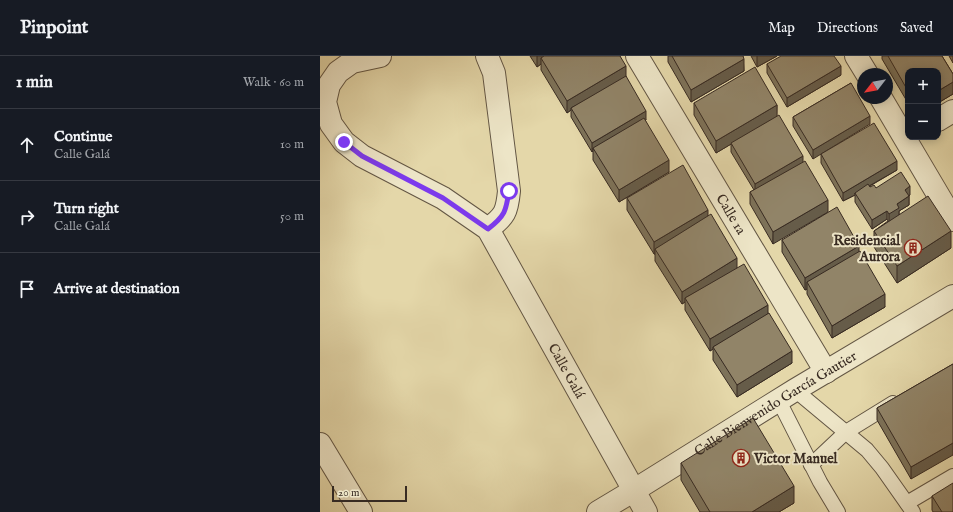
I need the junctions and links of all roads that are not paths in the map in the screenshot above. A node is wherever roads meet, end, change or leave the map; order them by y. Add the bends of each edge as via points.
1 (380, 56) edge
2 (487, 56) edge
3 (637, 56) edge
4 (856, 56) edge
5 (863, 68) edge
6 (885, 104) edge
7 (953, 111) edge
8 (941, 118) edge
9 (905, 134) edge
10 (909, 140) edge
11 (953, 220) edge
12 (488, 229) junction
13 (953, 296) edge
14 (826, 372) junction
15 (906, 394) edge
16 (787, 396) junction
17 (846, 432) junction
18 (320, 444) edge
19 (811, 465) junction
20 (953, 476) edge
21 (633, 491) junction
22 (910, 508) edge
23 (361, 512) edge
24 (598, 512) edge
25 (646, 512) edge
26 (838, 512) edge

1 - 12 street, Calle Galá via 352,62 338,72 329,85 324,102 331,124 344,142 362,156 443,198
2 - 12 street via 494,73 509,191 507,207 500,219
3 - 14 street, Calle 1a
4 - 5 street
6 - 9 street
7 - 8 street
10 - 11 street
12 - 21 street, Calle Galá
13 - 14 street, Calle Bienvenido García Gautier
14 - 16 street, Calle Bienvenido García Gautier
15 - 17 lane
16 - 17 lane
16 - 19 lane
16 - 21 street, Calle Bienvenido García Gautier
17 - 19 lane
17 - 22 lane via 867,450
18 - 23 street
19 - 26 lane
20 - 22 lane
21 - 24 street, Calle Bienvenido García Gautier
21 - 25 street, Calle Galá

